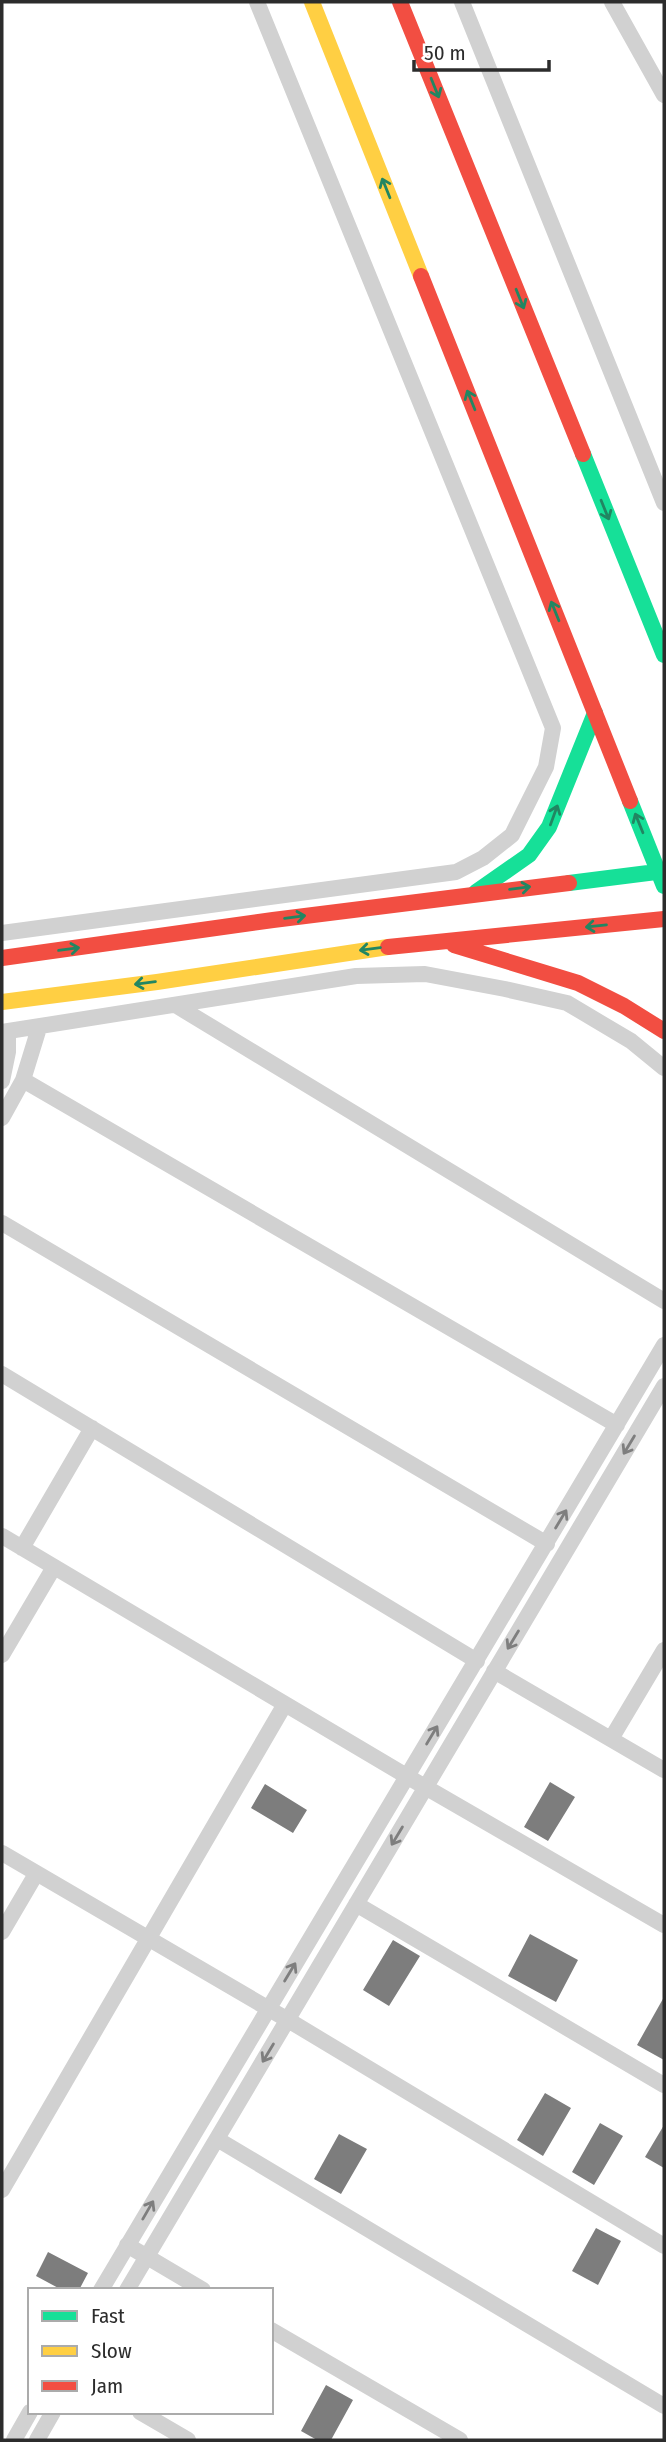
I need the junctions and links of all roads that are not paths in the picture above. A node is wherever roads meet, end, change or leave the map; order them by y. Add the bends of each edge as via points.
1 (257, 2) edge
2 (312, 2) edge
3 (400, 2) edge
4 (462, 2) edge
5 (612, 2) edge
6 (664, 95) edge
7 (664, 503) edge
8 (664, 655) edge
9 (595, 713) junction
10 (662, 876) edge
11 (471, 895) junction
12 (664, 919) edge
13 (2, 933) edge
14 (442, 941) junction
15 (2, 958) edge
16 (2, 1002) edge
17 (177, 1006) junction
18 (39, 1028) junction
19 (664, 1031) edge
20 (5, 1032) edge
21 (664, 1068) edge
22 (23, 1080) junction
23 (2, 1081) edge
24 (2, 1118) edge
25 (2, 1223) edge
26 (664, 1301) edge
27 (664, 1345) edge
28 (2, 1374) edge
29 (664, 1386) edge
30 (617, 1425) junction
31 (92, 1429) junction
32 (2, 1536) edge
33 (547, 1544) junction
34 (22, 1548) junction
35 (54, 1567) junction
36 (664, 1650) edge
37 (2, 1655) edge
38 (477, 1661) junction
39 (495, 1671) junction
40 (285, 1703) junction
41 (611, 1739) junction
42 (664, 1770) edge
43 (408, 1777) junction
44 (425, 1787) junction
45 (2, 1853) edge
46 (36, 1874) junction
47 (356, 1904) junction
48 (664, 1925) edge
49 (2, 1932) edge
50 (148, 1939) junction
51 (267, 2009) junction
52 (288, 2020) junction
53 (664, 2085) edge
54 (217, 2139) junction
55 (2, 2190) edge
56 (127, 2245) junction
57 (664, 2246) edge
58 (146, 2257) junction
59 (102, 2288) edge
60 (128, 2288) edge
61 (200, 2288) edge
62 (273, 2331) edge
63 (664, 2406) edge
64 (29, 2414) edge
65 (52, 2414) edge
66 (143, 2414) edge
67 (14, 2440) edge
68 (37, 2440) edge
69 (188, 2440) edge
70 (460, 2440) edge

1 - 13 street via 553,728 546,767 512,835 456,872
9 -> 2 main road
3 -> 8 main road
4 - 7 street
5 - 6 street
10 -> 9 main road
11 -> 9 main road via 529,855 550,827
11 -> 10 main road
15 -> 11 main road
12 -> 14 main road
14 -> 16 main road
14 - 19 main road via 578,983
17 - 18 street
17 - 21 street via 356,976 425,974 567,1003 631,1041
17 - 26 street
18 - 20 street
18 - 22 street
20 - 23 street via 8,1052
22 - 24 street
22 - 30 street
25 - 33 street
27 - 30 street
28 - 31 street
29 -> 39 street
33 -> 30 street
31 - 34 street
31 - 38 street
32 - 34 street
33 - 38 street
34 - 35 street
35 - 37 street
35 - 40 street
36 - 41 street
43 -> 38 street
39 - 41 street
39 - 44 street
40 - 43 street
40 - 50 street
41 - 42 street
43 - 44 street
51 -> 43 street
44 -> 47 street
44 - 48 street
45 - 46 street
46 - 49 street
46 - 50 street
47 - 52 street
47 - 53 street
50 - 51 street
50 - 55 street
51 - 52 street
56 -> 51 street
52 -> 54 street
52 - 57 street
54 - 58 street
54 - 63 street
56 - 58 street
56 - 59 street
58 - 60 street
58 - 61 street
62 - 70 street
64 - 67 street
65 - 68 street
66 - 69 street

